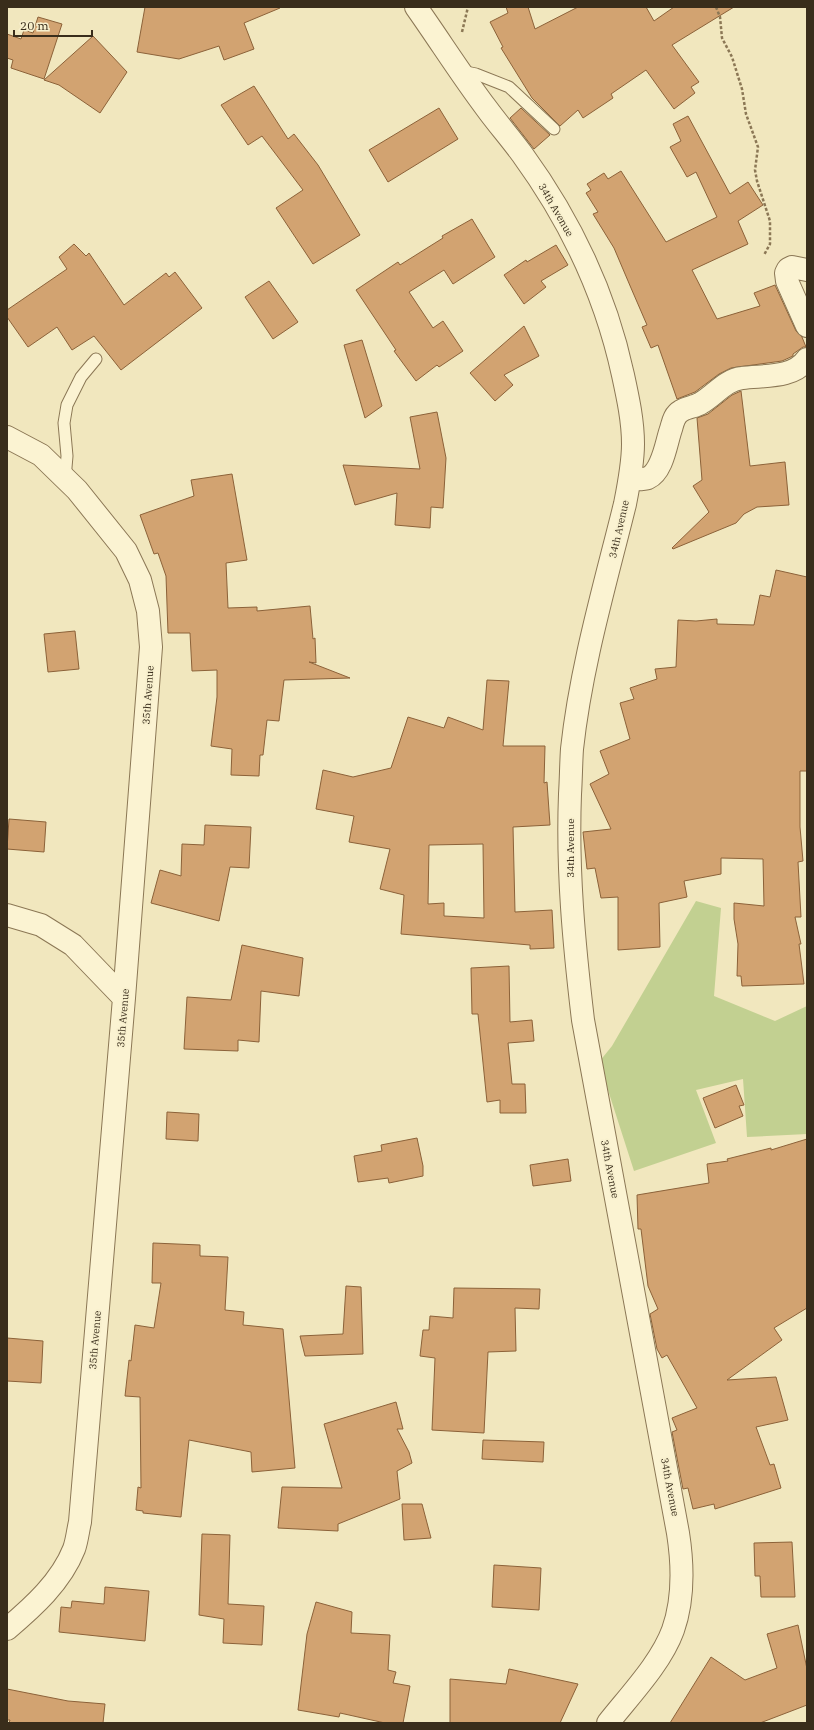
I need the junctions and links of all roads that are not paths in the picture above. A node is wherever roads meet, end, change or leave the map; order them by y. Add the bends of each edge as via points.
1 (416, 7) edge
2 (460, 71) junction
3 (554, 129) dead end
4 (807, 270) edge
5 (807, 326) edge
6 (96, 359) dead end
7 (807, 359) edge
8 (7, 437) edge
9 (65, 479) junction
10 (630, 479) junction
11 (7, 915) edge
12 (124, 998) junction
13 (7, 1629) edge
14 (608, 1723) edge

1 - 2 street, 34th Avenue
2 - 3 lane via 476,74 509,87
2 - 10 street, 34th Avenue via 543,185 589,269 620,359 633,443
4 - 5 street via 792,267 786,273 787,281
6 - 9 lane via 81,377 67,405 64,423 67,456
7 - 10 street via 795,370 782,374 735,379 699,404 681,410 674,420 657,469 649,477
8 - 9 street, 35th Avenue via 41,455
9 - 12 street, 35th Avenue via 107,526 126,552 140,580 148,611 152,647
10 - 14 street, 34th Avenue via 586,661 577,713 572,750 569,818 570,889 583,1020 682,1562 681,1591 673,1630 664,1649
11 - 12 street via 41,925 67,940
12 - 13 street, 35th Avenue via 80,1522 74,1549 58,1577 34,1606

